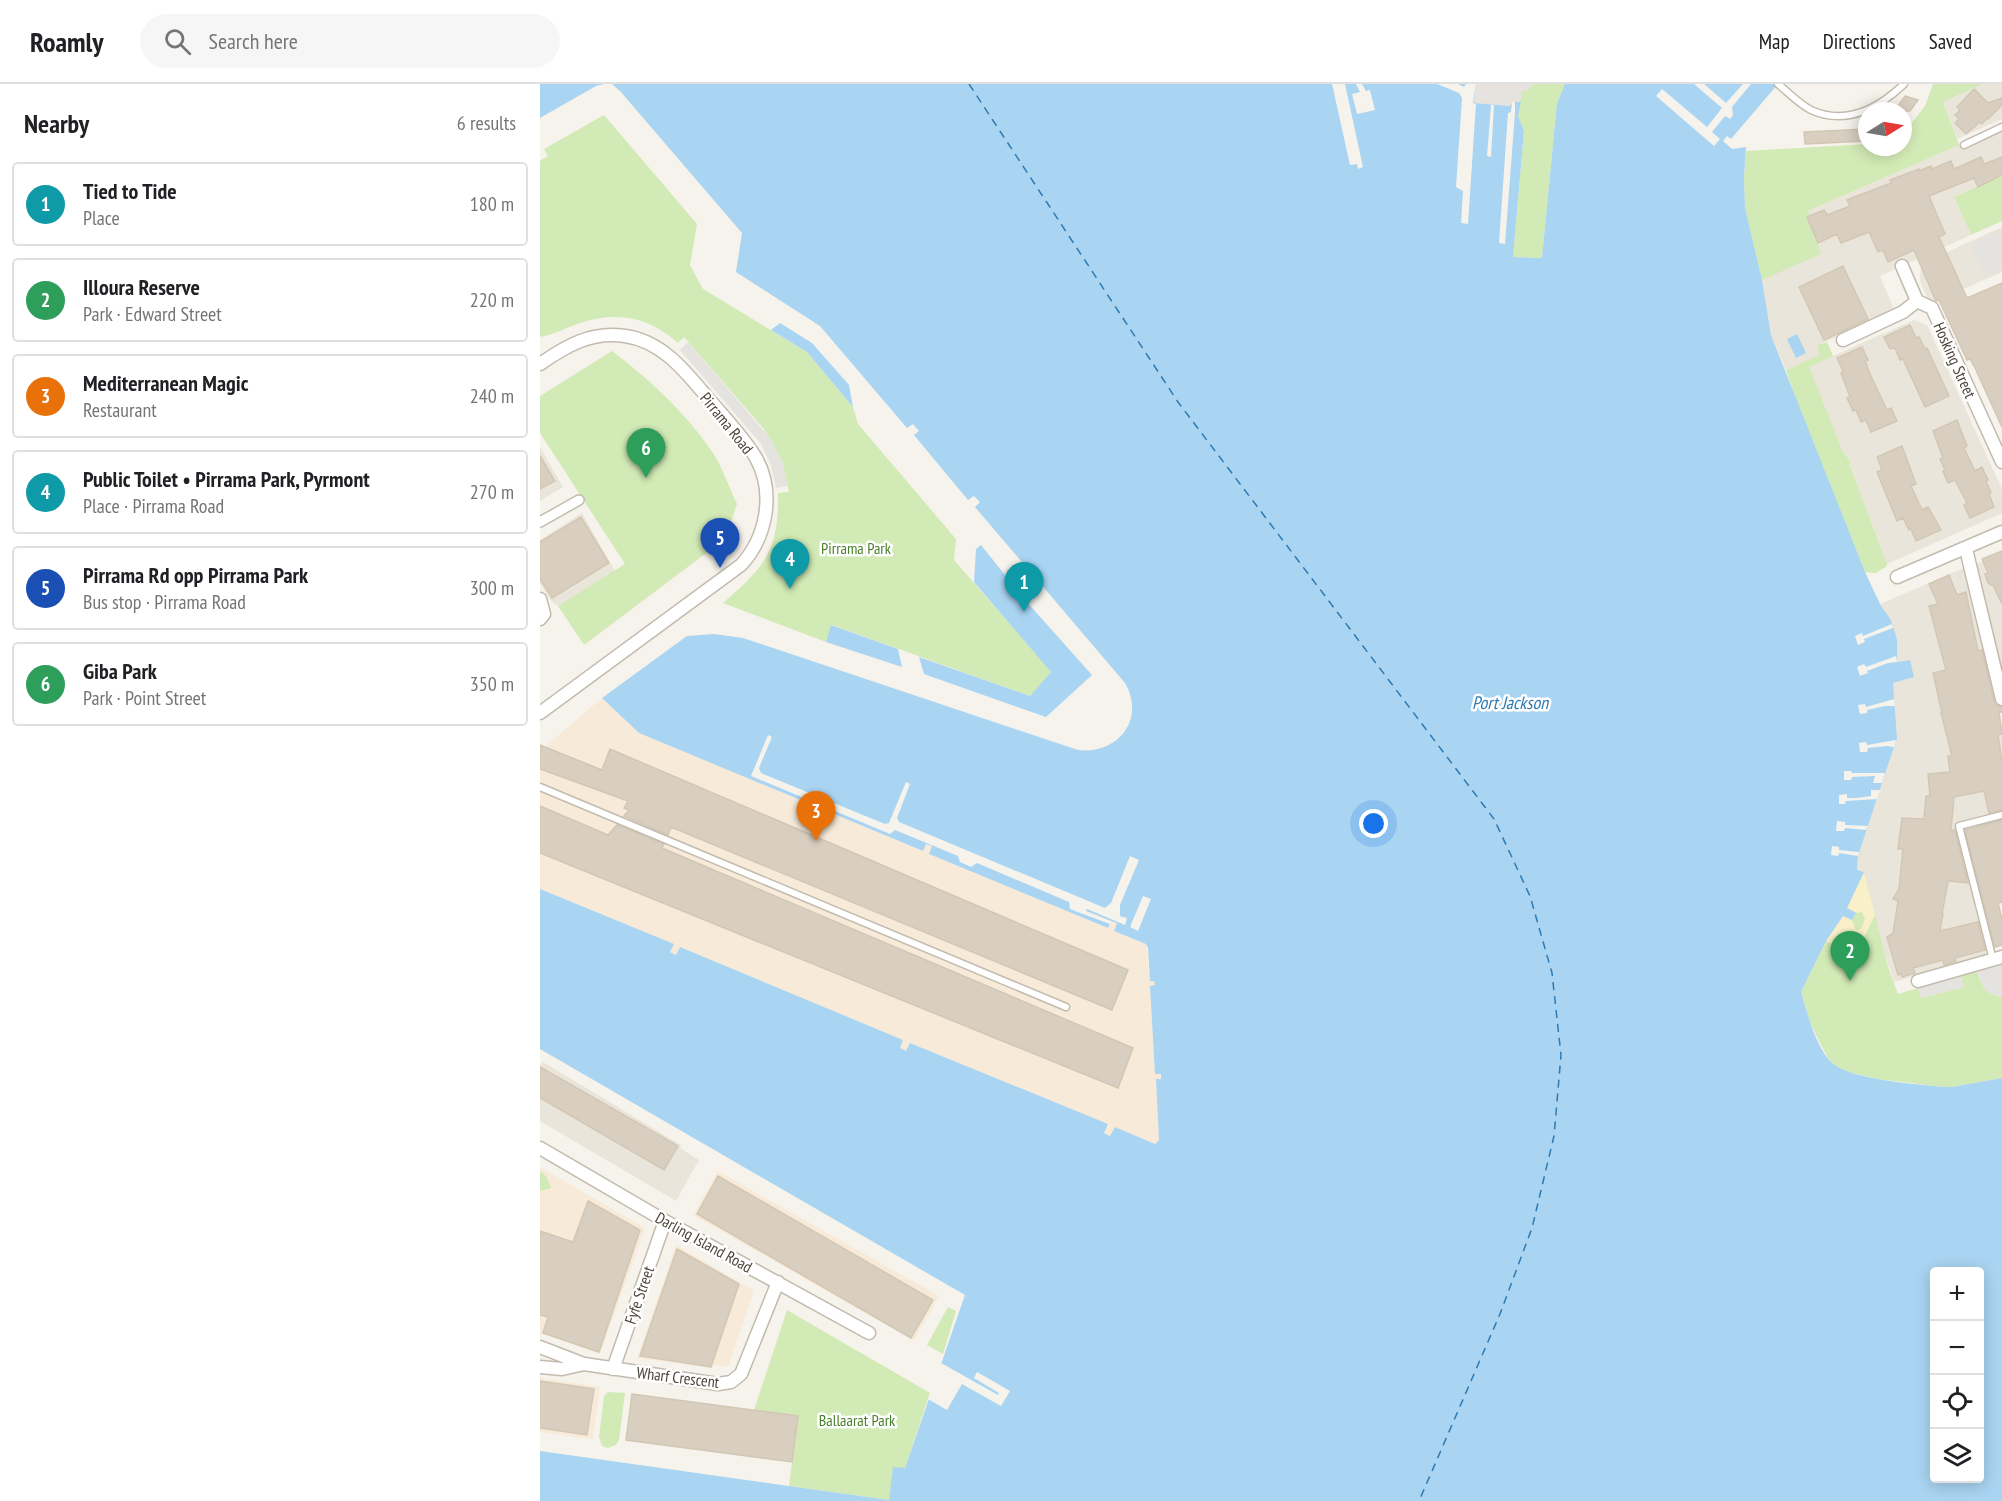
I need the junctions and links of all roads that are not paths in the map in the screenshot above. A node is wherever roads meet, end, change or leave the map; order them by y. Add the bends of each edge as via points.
1 (1778, 84) edge
2 (1904, 84) edge
3 (2002, 127) edge
4 (1964, 145) dead end
5 (1902, 266) dead end
6 (1917, 301) junction
7 (1843, 340) dead end
8 (540, 364) edge
9 (2002, 462) edge
10 (579, 500) dead end
11 (540, 522) edge
12 (2002, 532) edge
13 (1965, 549) junction
14 (1897, 577) dead end
15 (540, 598) edge
16 (540, 619) edge
17 (2002, 699) edge
18 (540, 713) edge
19 (540, 787) edge
20 (2002, 815) edge
21 (1997, 958) edge
22 (1918, 981) dead end
23 (1066, 1007) dead end
24 (540, 1148) edge
25 (665, 1221) junction
26 (778, 1282) junction
27 (869, 1333) dead end
28 (540, 1347) edge
29 (584, 1364) junction
30 (540, 1367) edge
31 (613, 1369) junction

1 - 2 lane via 1809,109 1838,116 1873,108
3 - 4 lane
5 - 6 street, Hosking Street
6 - 7 street via 1903,312
6 - 9 street, Hosking Street via 1932,308
8 - 18 street, Pirrama Road via 568,345 594,337 625,336 655,346 682,368 750,448 761,469 766,503 759,538 741,564
10 - 11 street
12 - 13 street
13 - 14 street
13 - 17 street
15 - 16 street via 544,614
19 - 23 lane
20 - 21 lane via 1959,826
21 - 22 street
24 - 25 street, Darling Island Road
25 - 26 street, Darling Island Road
25 - 31 street, Fyfe Street
26 - 27 street, Darling Island Road
26 - 31 street, Wharf Crescent via 741,1374 731,1382 718,1384
28 - 29 street, Wharf Crescent
29 - 30 street, Wharf Crescent
29 - 31 street, Wharf Crescent

